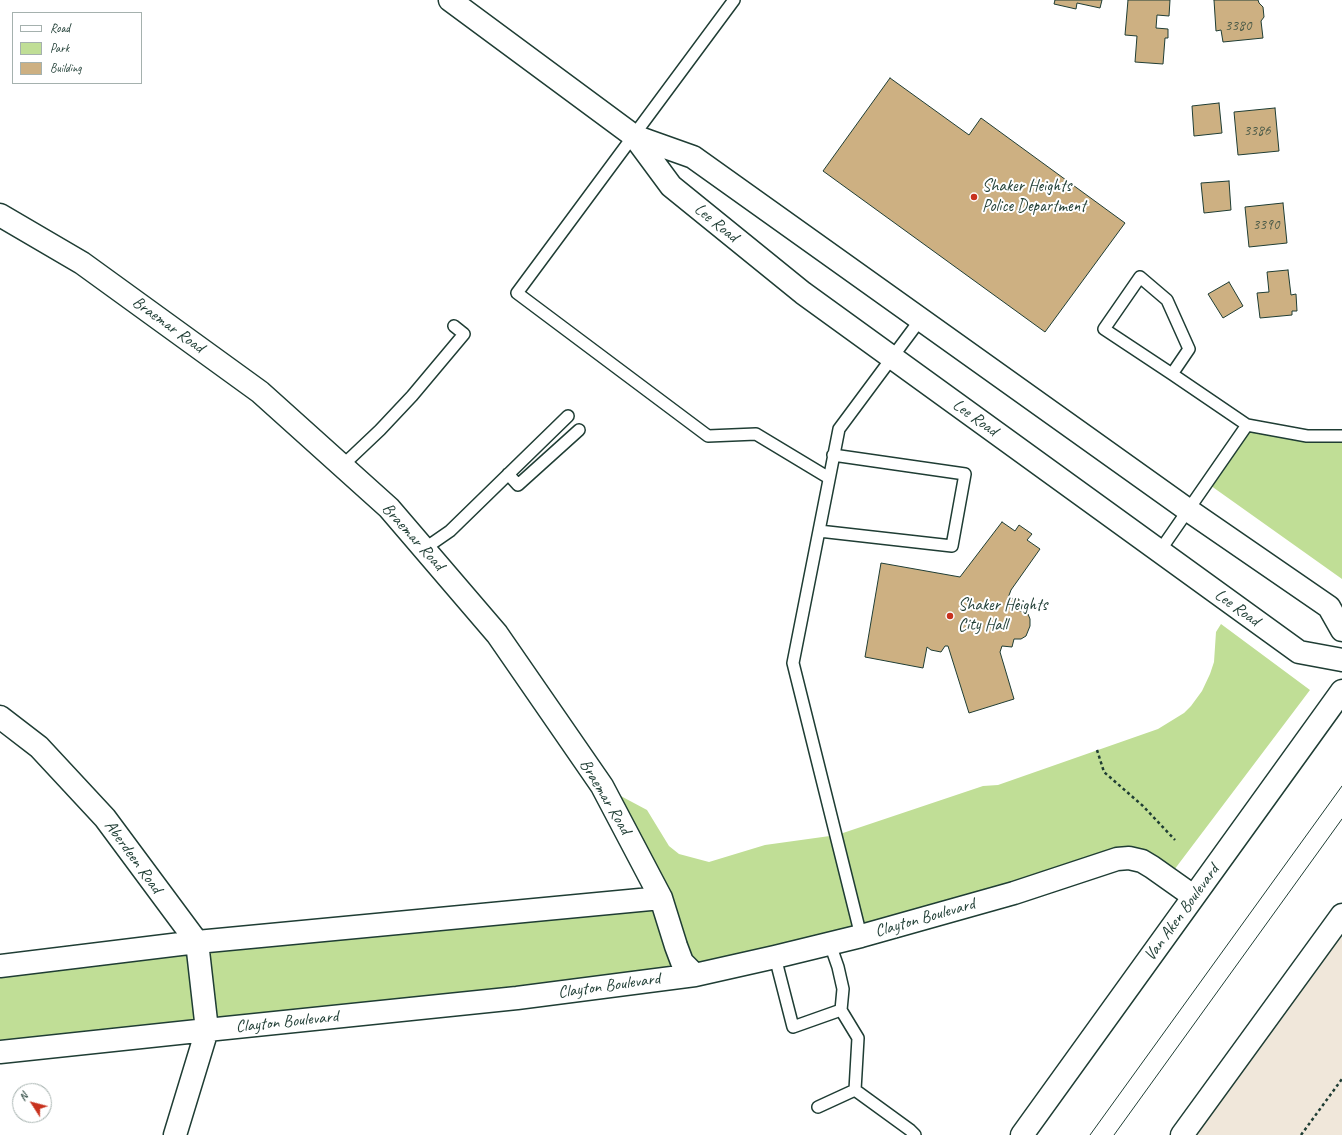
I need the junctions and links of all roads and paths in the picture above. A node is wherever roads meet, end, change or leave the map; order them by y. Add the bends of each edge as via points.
1 (450, 0) edge
2 (734, 0) edge
3 (634, 136) junction
4 (0, 216) edge
5 (920, 320) junction
6 (454, 326) dead end
7 (893, 358) junction
8 (1172, 374) junction
9 (568, 416) dead end
10 (1247, 425) junction
11 (579, 430) dead end
12 (1342, 436) edge
13 (833, 455) junction
14 (342, 466) junction
15 (508, 474) junction
16 (829, 478) junction
17 (1188, 510) junction
18 (819, 531) junction
19 (424, 549) junction
20 (1159, 552) junction
21 (1342, 630) edge
22 (1342, 660) edge
23 (1342, 691) edge
24 (0, 717) edge
25 (1097, 750) dead end
26 (1175, 840) dead end
27 (1194, 896) junction
28 (662, 898) junction
29 (1342, 915) edge
30 (861, 936) junction
31 (197, 942) junction
32 (830, 944) junction
33 (775, 957) junction
34 (0, 966) edge
35 (695, 975) junction
36 (841, 1010) junction
37 (207, 1030) junction
38 (0, 1052) edge
39 (1342, 1079) edge
40 (855, 1090) junction
41 (818, 1107) dead end
42 (175, 1135) edge
43 (915, 1135) edge
44 (1022, 1135) edge
45 (1182, 1135) edge
46 (1301, 1135) edge

1 - 3 street, Lee Road
2 - 3 lane
3 - 5 street, Lee Road via 693,157
3 - 7 street, Lee Road via 671,186 803,293
3 - 16 lane via 517,293 708,436 756,434
4 - 14 street, Braemar Road via 82,263 260,392
5 - 7 lane
5 - 17 street, Lee Road
6 - 14 lane via 464,334 412,396
7 - 13 lane via 839,429
7 - 20 street, Lee Road
8 - 8 lane via 1104,329 1140,277 1167,300 1189,349
8 - 10 lane
9 - 15 lane
10 - 12 lane via 1308,436
10 - 17 lane
11 - 15 lane via 518,485
13 - 16 lane
13 - 18 lane via 965,474 952,546
14 - 19 street, Braemar Road via 389,508
15 - 19 lane via 450,531
16 - 18 lane
17 - 20 lane
17 - 21 street, Lee Road via 1329,607
18 - 30 lane via 793,663
19 - 28 street, Braemar Road via 497,634 602,786
20 - 22 street, Lee Road via 1299,652
23 - 27 street, Van Aken Boulevard
24 - 31 street, Aberdeen Road via 39,747 105,818
25 - 26 path via 1104,772 1143,806
27 - 30 street, Clayton Boulevard via 1142,861 1117,859 1014,893
27 - 44 street, Van Aken Boulevard
28 - 31 street
28 - 35 street, Braemar Road via 679,955 682,962
29 - 45 street
30 - 32 street, Clayton Boulevard
31 - 34 street
31 - 37 street
32 - 33 street, Clayton Boulevard
32 - 36 lane via 844,989
33 - 35 street, Clayton Boulevard
33 - 36 lane via 792,1027
35 - 37 street, Clayton Boulevard via 517,998
36 - 40 lane via 858,1038
37 - 38 street, Clayton Boulevard
37 - 42 street
39 - 46 path
40 - 41 lane
40 - 43 lane

